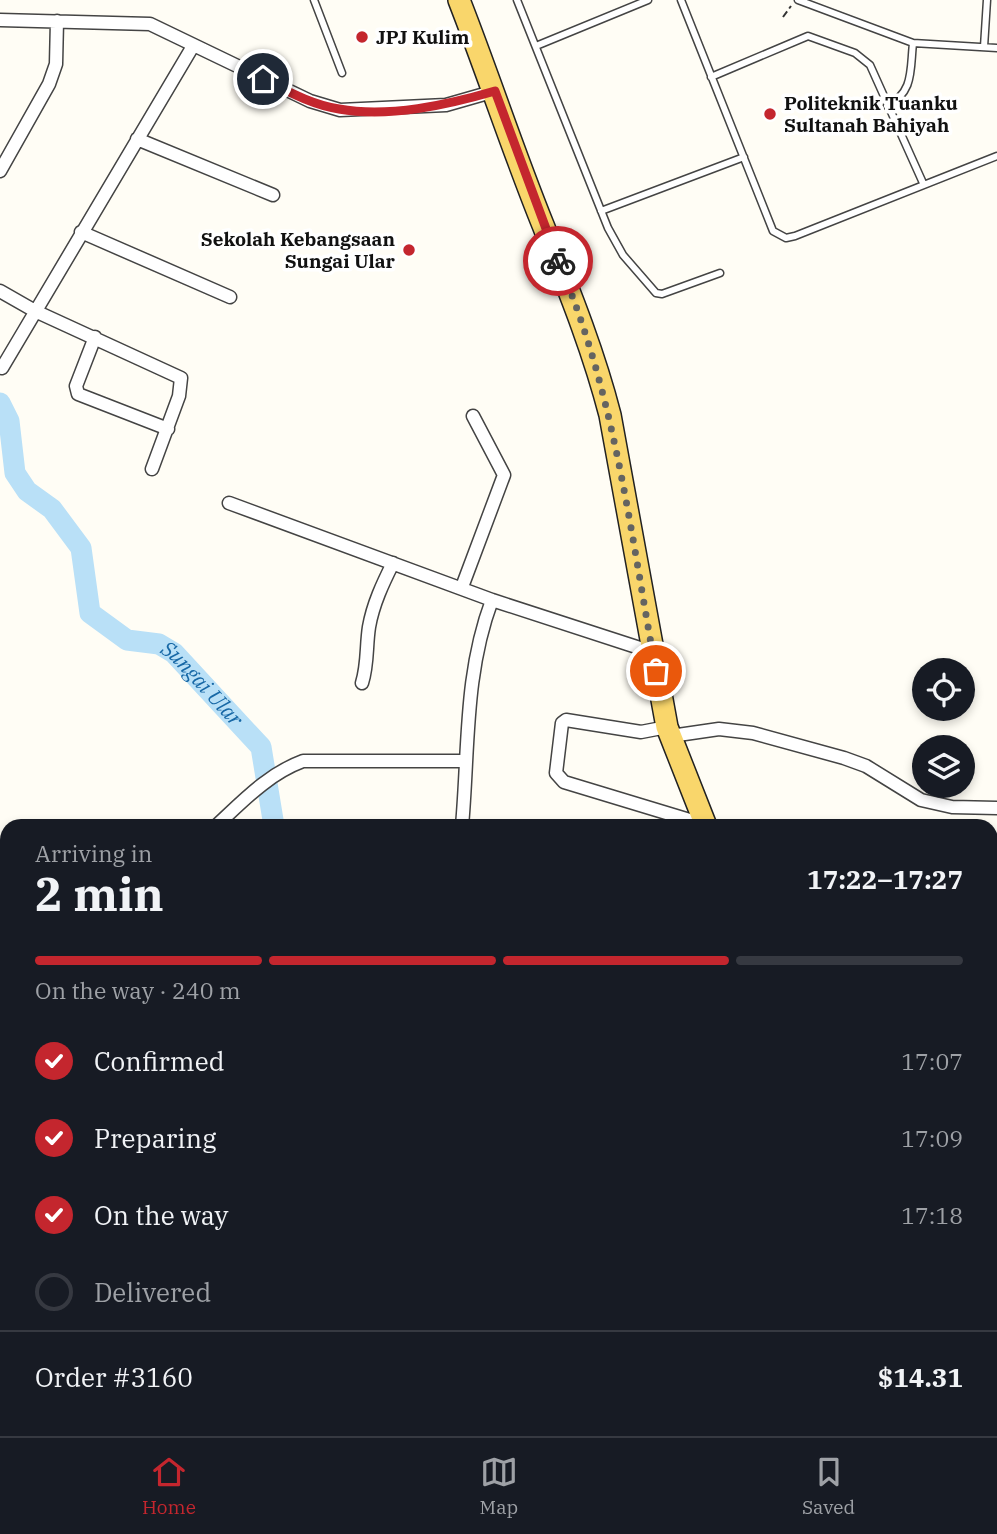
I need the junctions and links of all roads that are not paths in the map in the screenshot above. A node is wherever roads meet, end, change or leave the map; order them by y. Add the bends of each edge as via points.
1 (314, 0) edge
2 (459, 0) edge
3 (517, 0) edge
4 (648, 0) edge
5 (681, 0) edge
6 (797, 0) edge
7 (987, 0) edge
8 (0, 20) edge
9 (57, 21) junction
10 (913, 43) junction
11 (193, 46) junction
12 (536, 46) junction
13 (984, 47) junction
14 (997, 48) edge
15 (342, 74) dead end
16 (711, 77) junction
17 (495, 91) junction
18 (887, 106) junction
19 (137, 139) junction
20 (997, 156) edge
21 (744, 157) junction
22 (0, 171) edge
23 (923, 183) junction
24 (273, 195) dead end
25 (601, 211) junction
26 (82, 232) junction
27 (720, 273) dead end
28 (0, 291) edge
29 (230, 297) dead end
30 (35, 311) junction
31 (95, 337) junction
32 (2, 368) dead end
33 (473, 416) dead end
34 (168, 429) junction
35 (152, 469) dead end
36 (229, 503) dead end
37 (393, 563) junction
38 (462, 587) junction
39 (492, 600) junction
40 (652, 652) junction
41 (362, 683) dead end
42 (669, 732) junction
43 (463, 761) junction
44 (997, 808) edge
45 (223, 819) edge
46 (461, 819) edge
47 (683, 819) edge
48 (703, 819) edge

1 - 15 lane
2 - 17 main road
3 - 12 lane
4 - 12 lane
5 - 16 lane
6 - 10 lane
7 - 13 lane
8 - 9 street
9 - 11 street via 150,24
9 - 22 street via 56,64 50,84
10 - 13 lane
10 - 18 lane via 906,92
11 - 17 street via 310,101 340,110 446,105
11 - 19 street
12 - 25 lane
13 - 14 lane
16 - 18 lane via 808,36 865,59
16 - 21 lane
17 - 40 main road via 600,374
18 - 23 lane
19 - 24 street
19 - 26 street
20 - 23 lane
21 - 23 lane via 773,231 786,238
21 - 25 lane
25 - 27 lane via 623,255 656,293
26 - 29 street
26 - 30 street
28 - 30 street
30 - 31 street
30 - 32 street
31 - 34 street via 177,374 179,396
31 - 34 street via 76,386 78,394
33 - 38 street via 504,475
34 - 35 street
36 - 37 street
37 - 38 street
37 - 41 street via 377,597
38 - 39 street
39 - 40 street
39 - 43 street via 471,678
40 - 42 main road
42 - 44 street via 719,729 754,733 866,766 921,800 952,807
42 - 47 street via 566,720 556,773 564,782
42 - 48 main road
43 - 45 street via 321,760 286,767
43 - 46 street

